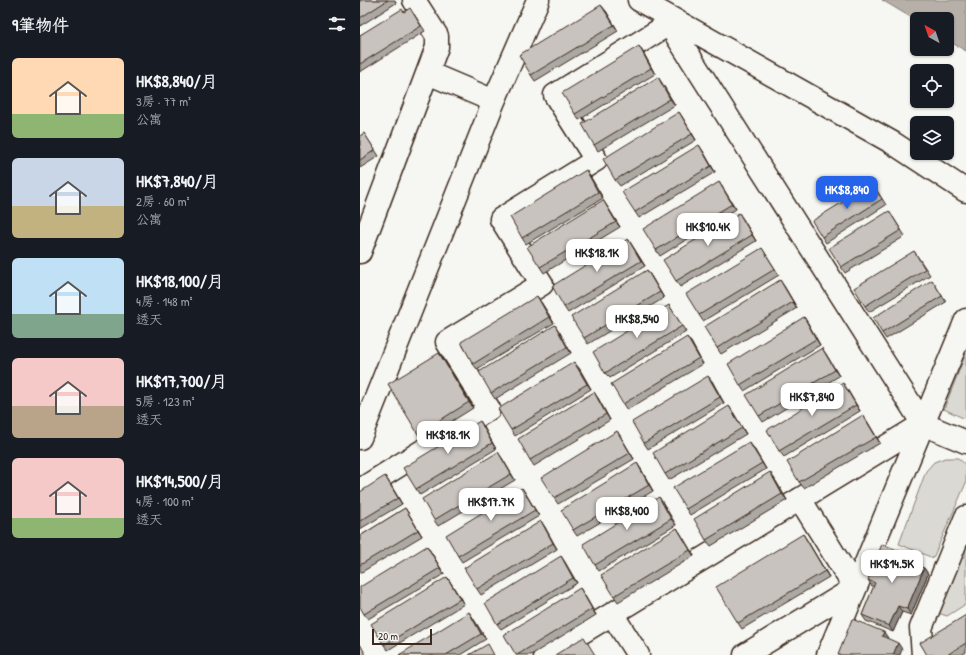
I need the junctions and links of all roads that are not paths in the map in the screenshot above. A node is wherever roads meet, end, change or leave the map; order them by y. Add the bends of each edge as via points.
1 (414, 0) edge
2 (538, 0) edge
3 (639, 0) edge
4 (670, 21) junction
5 (428, 73) junction
6 (494, 101) junction
7 (966, 191) edge
8 (360, 252) edge
9 (966, 320) edge
10 (923, 424) junction
11 (360, 438) edge
12 (966, 442) edge
13 (360, 490) edge
14 (800, 499) junction
15 (966, 517) edge
16 (855, 588) junction
17 (612, 614) junction
18 (545, 655) edge
19 (638, 655) edge
20 (745, 655) edge
21 (828, 655) edge
22 (923, 655) edge

1 - 5 lane via 437,36 437,47
2 - 6 lane
3 - 4 lane
4 - 7 lane via 893,143
4 - 10 lane
4 - 13 lane via 555,95 596,160 501,219 542,284 448,342 489,409
5 - 6 lane
5 - 8 lane
6 - 11 lane
9 - 10 lane
10 - 12 lane
10 - 14 lane
10 - 16 lane
14 - 16 lane
14 - 17 lane
15 - 22 lane via 921,628
16 - 20 lane
16 - 21 lane
17 - 18 lane
17 - 19 lane

